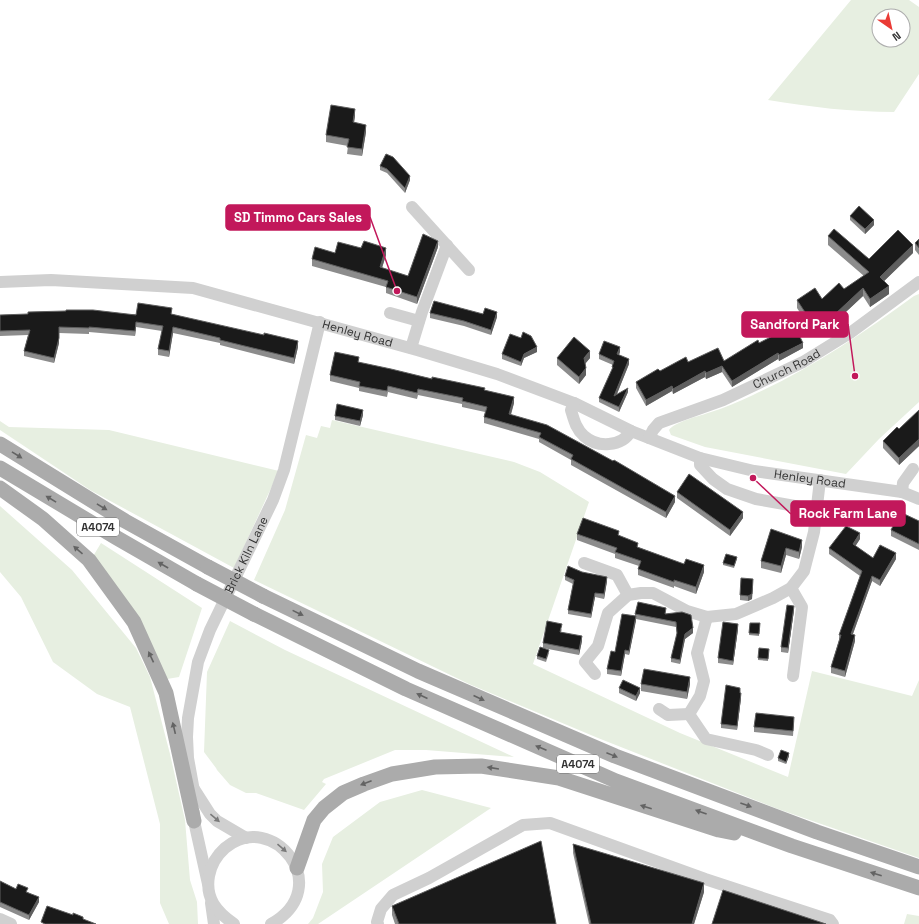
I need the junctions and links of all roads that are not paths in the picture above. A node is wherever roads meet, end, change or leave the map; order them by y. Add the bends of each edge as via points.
1 (412, 207) dead end
2 (448, 245) junction
3 (469, 270) dead end
4 (0, 282) edge
5 (919, 282) edge
6 (390, 313) dead end
7 (419, 321) junction
8 (320, 322) junction
9 (411, 348) junction
10 (574, 403) junction
11 (631, 431) junction
12 (649, 438) junction
13 (0, 444) edge
14 (700, 458) junction
15 (0, 468) edge
16 (913, 469) dead end
17 (820, 480) junction
18 (0, 488) edge
19 (902, 492) junction
20 (919, 499) edge
21 (817, 510) junction
22 (584, 563) dead end
23 (791, 588) junction
24 (628, 595) junction
25 (707, 617) junction
26 (595, 674) dead end
27 (793, 676) dead end
28 (659, 710) dead end
29 (689, 714) junction
30 (768, 755) dead end
31 (194, 789) junction
32 (194, 821) junction
33 (246, 838) junction
34 (792, 846) junction
35 (919, 867) edge
36 (297, 868) junction
37 (208, 884) junction
38 (916, 887) edge
39 (211, 900) junction
40 (0, 919) edge
41 (280, 921) edge
42 (11, 924) edge
43 (214, 924) edge
44 (234, 924) edge
45 (271, 924) edge
46 (378, 924) edge
47 (833, 924) edge

1 - 2 street
2 - 3 street
2 - 7 street
4 - 8 street, Henley Road via 51,280 193,288
5 - 12 street, Church Road via 850,333 803,362 723,400 659,423
6 - 7 street
7 - 9 street
8 - 9 street, Henley Road
8 - 31 street, Brick Kiln Lane via 284,470 273,500 210,630 198,662 187,737
9 - 10 street, Henley Road via 497,374
10 - 11 street, Henley Road
10 - 11 street via 571,410 578,430 594,442 613,444 625,439
11 - 12 street, Henley Road
12 - 14 street, Henley Road
13 -> 35 main road, A4074, bridge via 125,521 208,567 418,671 615,756 817,832
14 - 17 street, Henley Road via 754,471
14 - 21 street via 700,465 726,489 756,498
34 -> 15 main road, A4074, bridge via 616,781 406,689 197,584
16 - 19 street via 903,483
17 - 19 street, Henley Road
17 - 21 street
32 -> 18 main road via 166,693 134,622 89,560 42,519
19 - 20 street, Henley Road
21 - 23 street via 804,571
22 - 24 street via 617,575
23 - 25 street via 736,614
23 - 27 street via 802,607
24 - 25 street via 653,593 688,611
24 - 26 street via 608,613 598,646 585,662
25 - 29 street via 698,653 704,681 700,696
28 - 29 street via 668,716
29 - 30 street via 706,739
31 - 32 street, Brick Kiln Lane
31 -> 33 street, Brick Kiln Lane via 217,821
32 - 37 street, Brick Kiln Lane
33 -> 36 street via 262,838 277,843 289,854
33 - 37 street via 230,843 218,854 210,868
34 -> 36 main road via 719,830 559,778 481,766 435,767 392,774 343,793 314,820
38 -> 34 main road, A4074
36 - 41 street via 298,895 292,908
37 - 39 street, Brick Kiln Lane
39 - 43 street, Brick Kiln Lane
39 - 44 street via 220,914
40 - 42 street
41 - 45 street
46 - 47 street via 381,909 393,895 429,878 523,825 550,823 704,880 830,920

